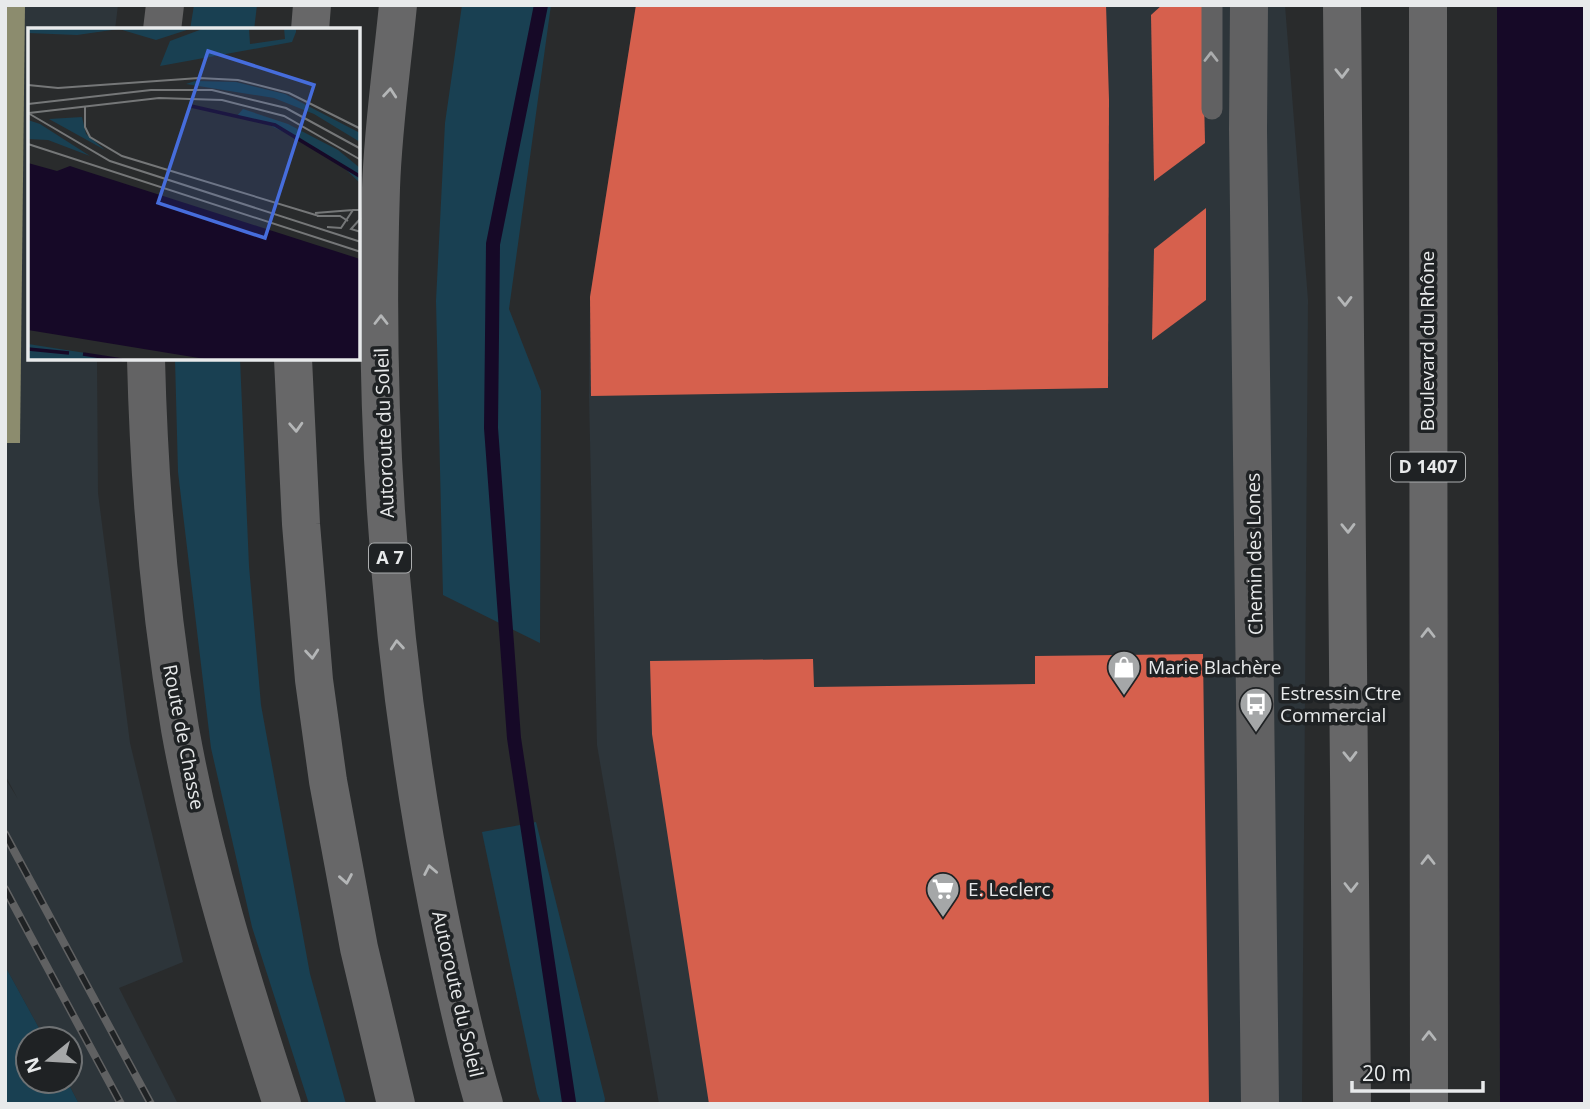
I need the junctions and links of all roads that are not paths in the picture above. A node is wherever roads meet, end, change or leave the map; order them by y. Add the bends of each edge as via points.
1 (165, 5) edge
2 (312, 5) edge
3 (398, 5) edge
4 (1212, 5) edge
5 (1249, 5) edge
6 (1342, 5) edge
7 (1405, 5) edge
8 (1429, 5) edge
9 (162, 28) edge
10 (310, 28) edge
11 (1212, 109) dead end
12 (1427, 211) junction
13 (146, 360) edge
14 (293, 360) edge
15 (282, 1104) edge
16 (396, 1104) edge
17 (484, 1104) edge
18 (1260, 1104) edge
19 (1352, 1104) edge
20 (1429, 1104) edge

1 - 9 main road
2 - 10 highway
17 -> 3 highway, Autoroute du Soleil / A 7 via 421,824 398,659 388,536 381,405 381,186
11 -> 4 lane
5 - 18 street, Chemin des Lones
6 -> 19 highway
7 - 12 highway
8 - 12 highway, Boulevard du Rhône / D 1407
20 -> 12 highway, Boulevard du Rhône / D 1407
13 - 15 main road, Route de Chasse via 160,600 180,731 203,836
14 -> 16 highway via 300,524 314,680 359,948

